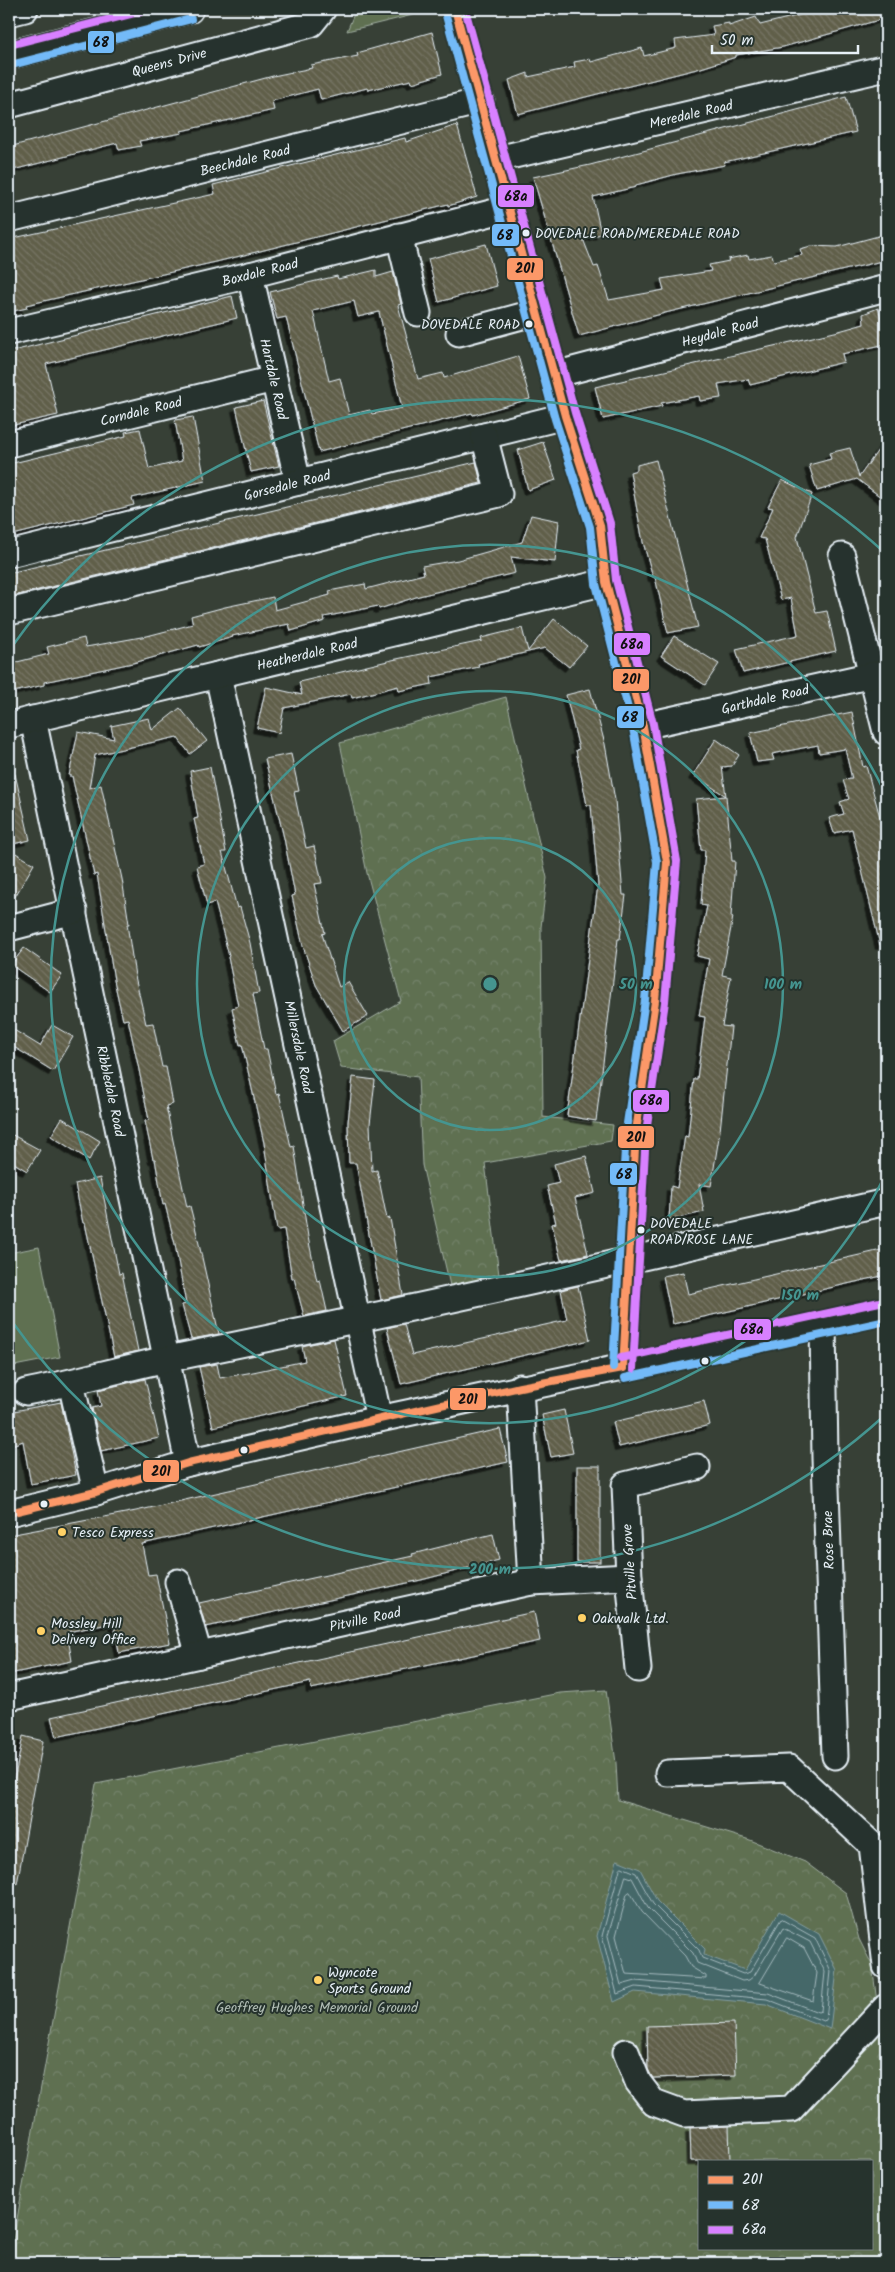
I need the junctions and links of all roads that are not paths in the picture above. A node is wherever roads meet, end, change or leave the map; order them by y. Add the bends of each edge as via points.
1 (25, 9) edge
2 (189, 9) edge
3 (323, 9) edge
4 (455, 9) edge
5 (9, 13) edge
6 (9, 55) edge
7 (886, 68) edge
8 (481, 101) junction
9 (9, 105) edge
10 (497, 159) junction
11 (510, 208) junction
12 (9, 219) edge
13 (399, 236) junction
14 (250, 275) junction
15 (886, 288) edge
16 (418, 312) dead end
17 (537, 312) junction
18 (9, 332) edge
19 (459, 333) dead end
20 (554, 375) junction
21 (274, 379) junction
22 (565, 416) junction
23 (484, 436) junction
24 (9, 444) edge
25 (298, 482) junction
26 (9, 554) edge
27 (842, 556) dead end
28 (606, 582) junction
29 (9, 612) edge
30 (879, 673) edge
31 (218, 675) junction
32 (33, 719) junction
33 (9, 725) edge
34 (643, 726) junction
35 (886, 732) edge
36 (74, 912) junction
37 (9, 928) edge
38 (886, 1202) edge
39 (629, 1261) junction
40 (886, 1311) edge
41 (358, 1320) junction
42 (823, 1325) junction
43 (166, 1359) junction
44 (623, 1368) junction
45 (71, 1383) junction
46 (520, 1388) junction
47 (26, 1392) dead end
48 (379, 1419) junction
49 (188, 1463) junction
50 (697, 1467) dead end
51 (96, 1492) junction
52 (9, 1513) edge
53 (629, 1577) junction
54 (178, 1582) dead end
55 (531, 1582) junction
56 (199, 1655) junction
57 (638, 1669) dead end
58 (9, 1697) edge
59 (835, 1756) dead end
60 (668, 1773) dead end
61 (886, 1966) edge
62 (886, 2008) edge
63 (626, 2052) dead end

1 - 5 street
2 - 6 main road
3 - 9 street, Queens Drive via 311,24
4 - 8 street
7 - 10 street, Meredale Road
8 - 10 street
8 - 12 street, Beechdale Road
10 - 11 street
11 - 13 street, Boxdale Road
11 - 17 street
13 - 14 street, Boxdale Road
13 - 16 street
14 - 18 street, Boxdale Road
14 - 21 street, Hartdale Road
15 - 20 street, Heydale Road
17 - 19 street
17 - 20 street
20 - 22 street
21 - 24 street, Corndale Road
21 - 25 street, Hartdale Road
22 - 23 street, Gorsedale Road
22 - 28 street via 600,525
23 - 25 street, Gorsedale Road
23 - 29 street via 499,494
25 - 26 street, Gorsedale Road
27 - 30 street
28 - 31 street, Heatherdale Road
28 - 34 street
30 - 34 street, Garthdale Road
30 - 35 street
31 - 32 street, Heatherdale Road
31 - 41 street, Millersdale Road
32 - 33 street, Heatherdale Road
32 - 36 street, Ribbledale Road
34 - 39 street via 667,862 655,1001 636,1131
36 - 37 street
36 - 43 street, Ribbledale Road
38 - 39 street
39 - 41 street
39 - 44 street
40 - 42 street
41 - 43 street
41 - 48 street, Millersdale Road
42 - 44 street
42 - 59 street, Rose Brae
43 - 45 street
43 - 49 street, Ribbledale Road
44 - 46 street
45 - 47 street
45 - 51 street
46 - 48 street
46 - 55 street
48 - 49 street
49 - 51 street
50 - 53 street, Pitville Grove via 625,1485
51 - 52 street
53 - 55 street, Pitville Road
53 - 57 street, Pitville Grove
54 - 56 street
55 - 56 street, Pitville Road
56 - 58 street, Pitville Road
60 - 61 street via 789,1768 813,1788 872,1845
62 - 63 street via 791,2109 684,2114 654,2103 638,2082

